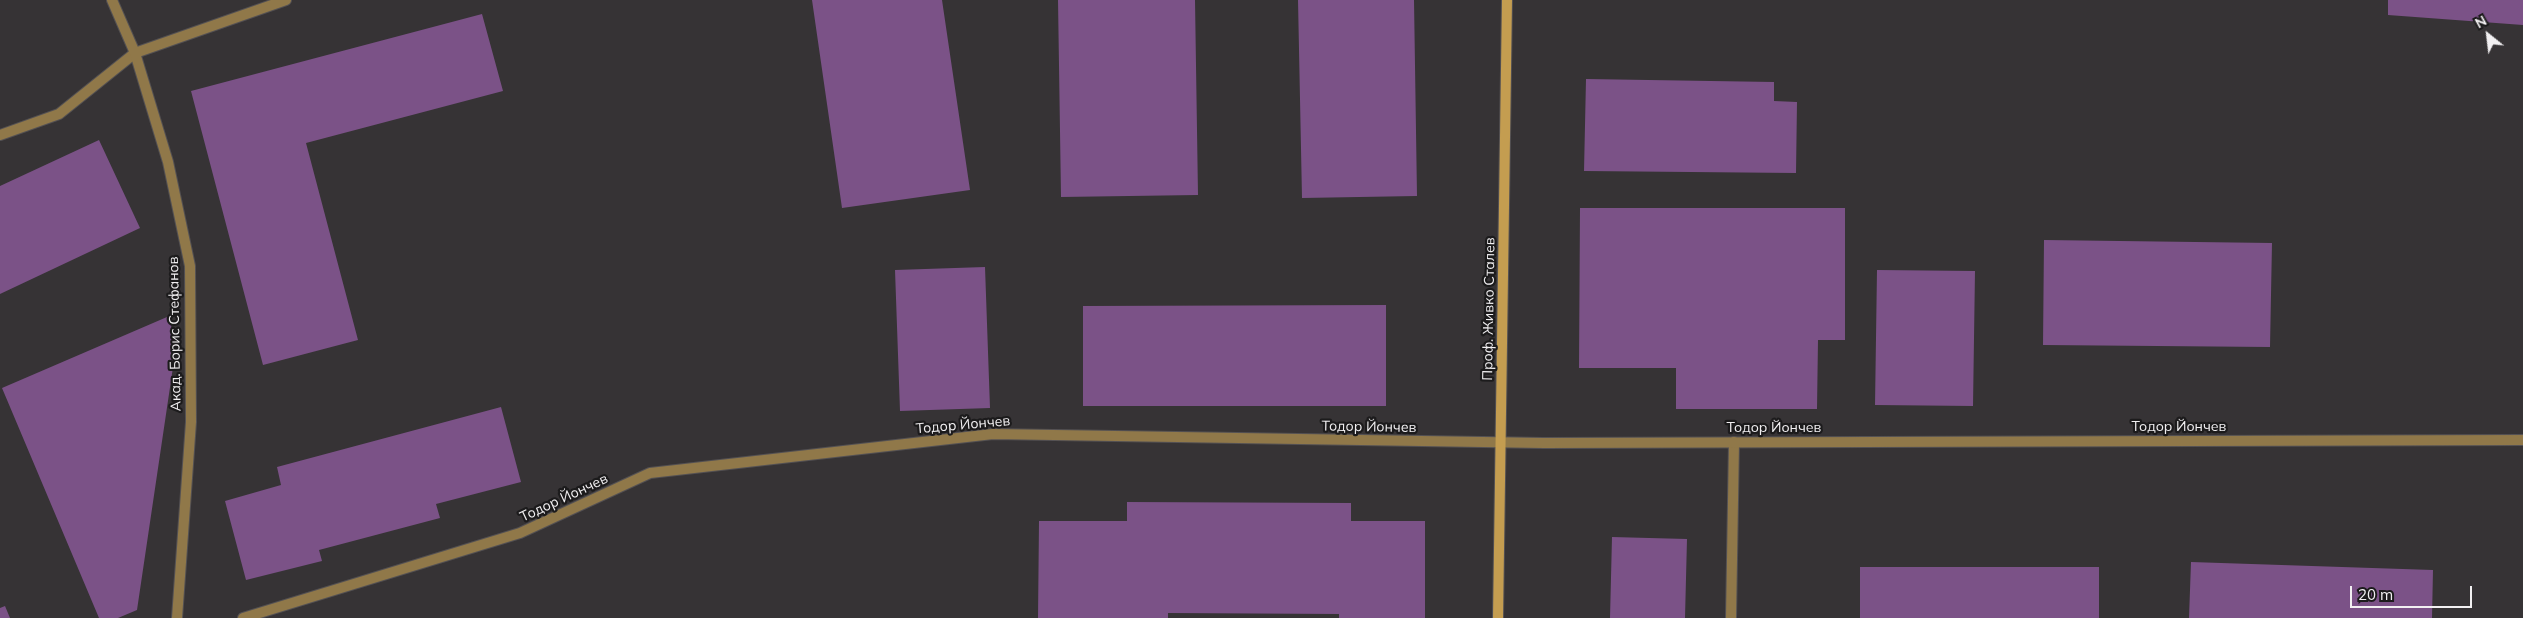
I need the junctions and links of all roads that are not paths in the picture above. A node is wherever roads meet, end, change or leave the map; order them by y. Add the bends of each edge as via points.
1 (112, 0) edge
2 (286, 0) edge
3 (1507, 0) edge
4 (135, 53) junction
5 (0, 135) edge
6 (2523, 440) edge
7 (1500, 442) junction
8 (1734, 442) junction
9 (177, 618) edge
10 (243, 618) edge
11 (1498, 618) edge
12 (1731, 618) edge

1 - 4 street, Акад. Борис Стефанов
2 - 4 street
3 - 7 street, Проф. Живко Сталев
4 - 5 street via 59,114
4 - 9 street, Акад. Борис Стефанов via 168,162 190,266 191,422
6 - 8 street, Тодор Йончев
7 - 8 street, Тодор Йончев
7 - 10 street, Тодор Йончев via 993,434 650,473 520,534
7 - 11 street, Проф. Живко Сталев
8 - 12 street

